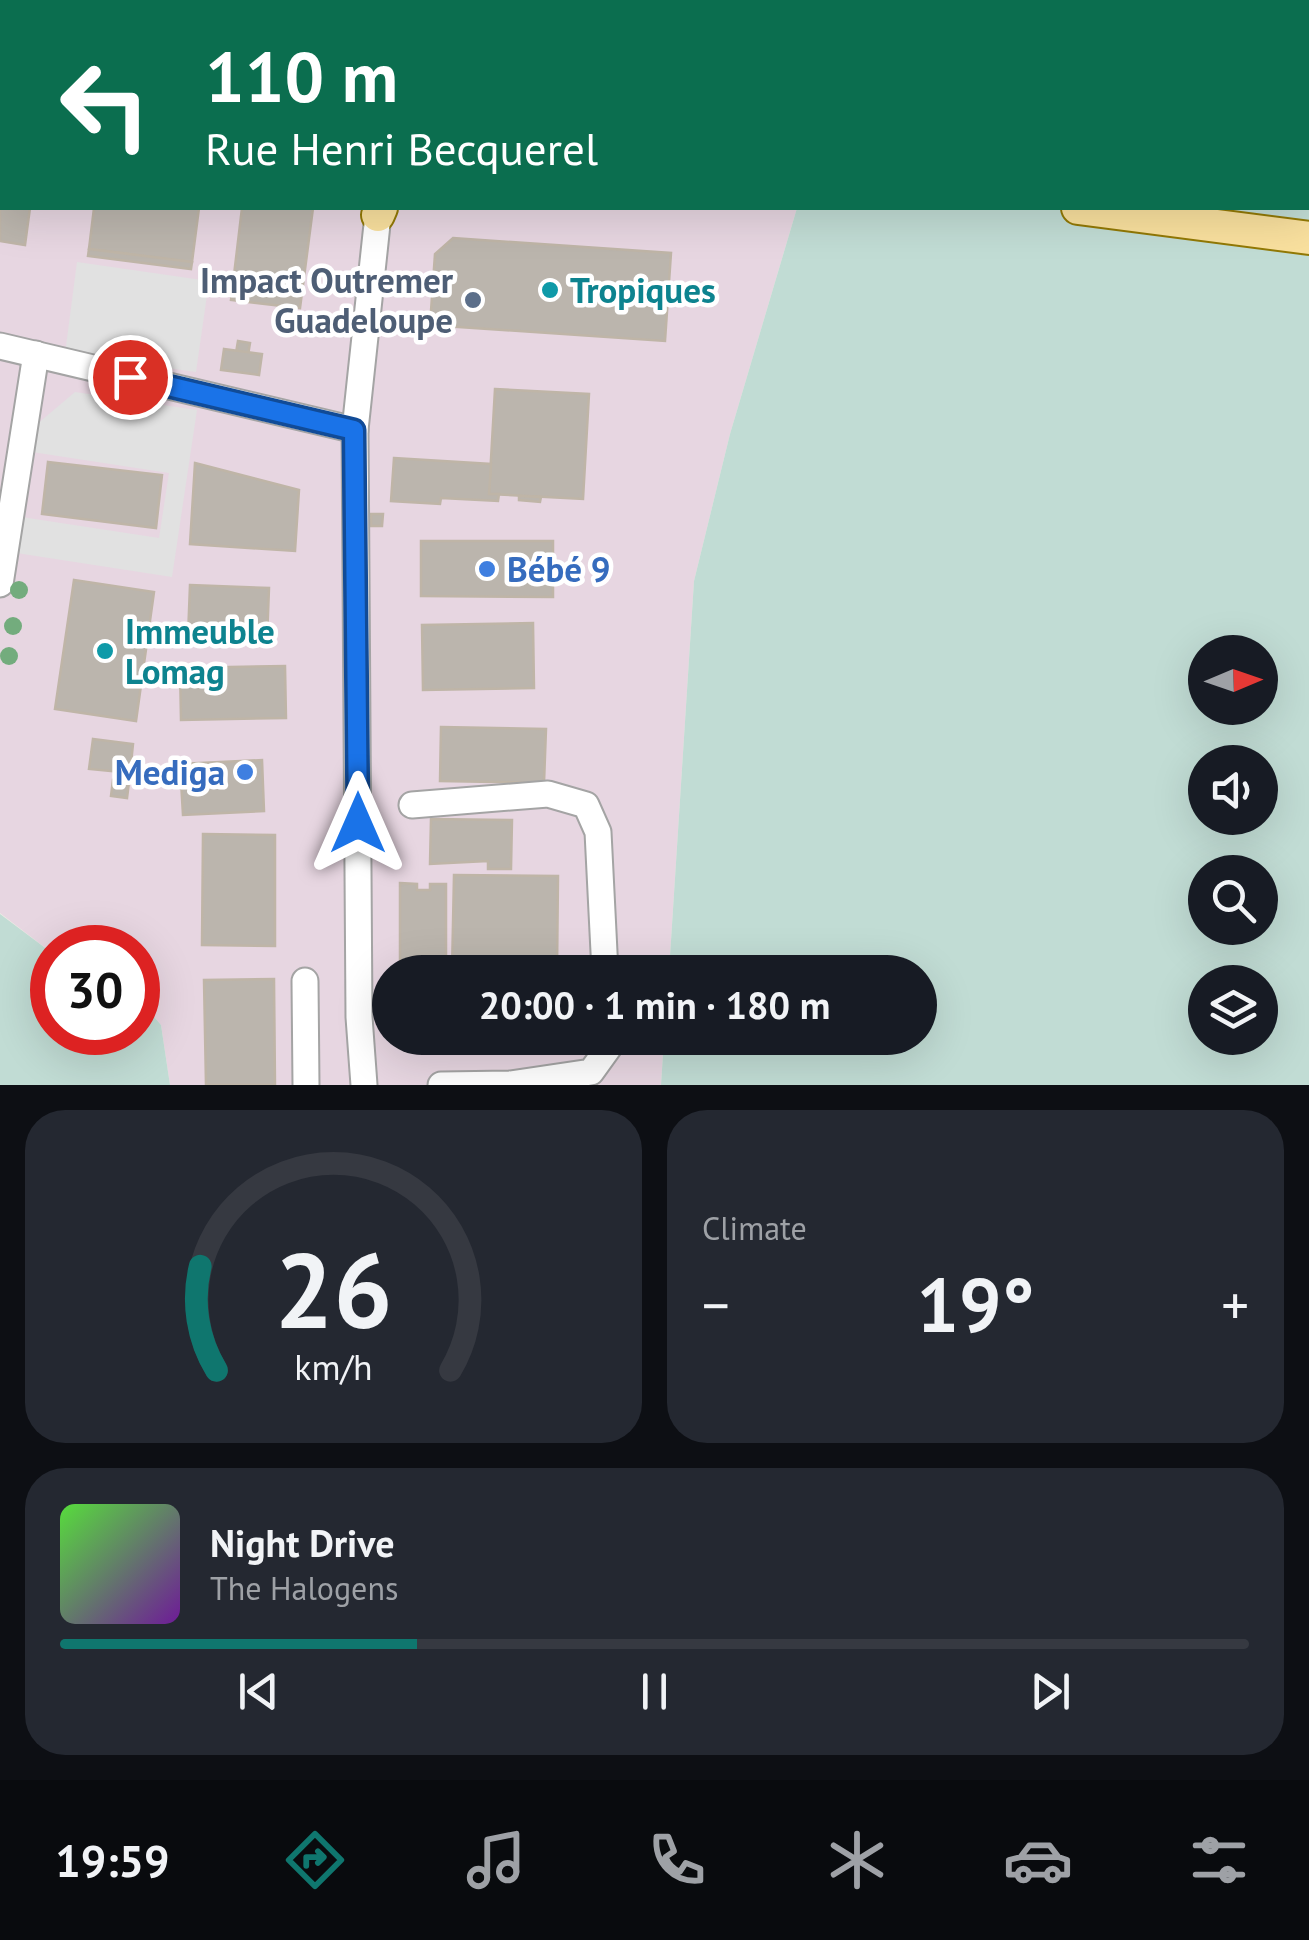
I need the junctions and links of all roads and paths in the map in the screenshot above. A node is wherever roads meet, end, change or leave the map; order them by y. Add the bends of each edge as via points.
1 (379, 210) edge
2 (1093, 210) edge
3 (1309, 238) edge
4 (0, 346) edge
5 (36, 354) junction
6 (354, 430) junction
7 (0, 584) edge
8 (412, 805) dead end
9 (604, 955) edge
10 (306, 982) dead end
11 (603, 1055) edge
12 (306, 1085) edge
13 (364, 1085) edge
14 (441, 1085) edge

1 - 6 street
2 - 3 main road
4 - 5 street
5 - 6 street
5 - 7 street
6 - 13 street
8 - 9 street via 548,794 586,805 598,832
10 - 12 street
11 - 14 street via 591,1072

